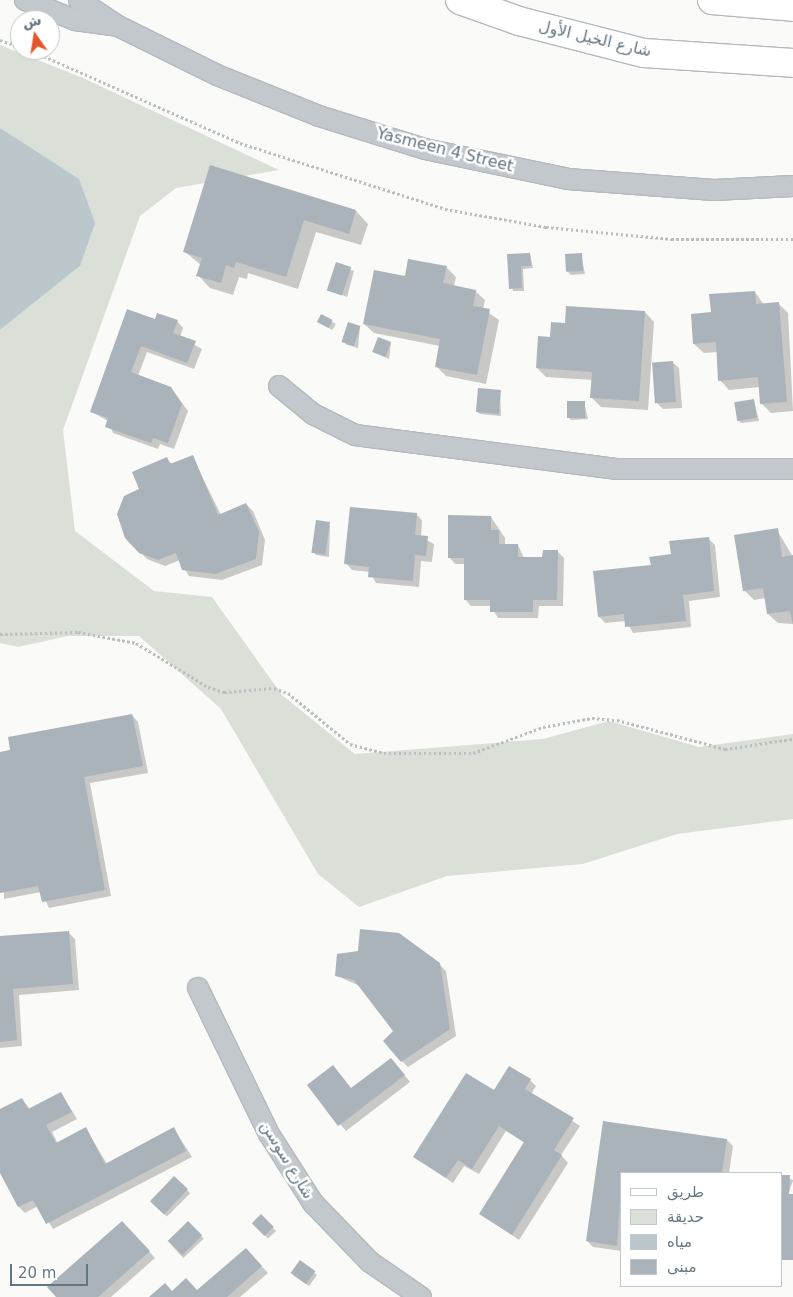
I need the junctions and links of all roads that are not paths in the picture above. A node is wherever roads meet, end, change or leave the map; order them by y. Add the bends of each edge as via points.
1 (25, 0) edge
2 (79, 0) edge
3 (460, 0) edge
4 (712, 0) edge
5 (793, 6) edge
6 (118, 26) junction
7 (793, 63) edge
8 (793, 186) edge
9 (279, 386) dead end
10 (793, 468) edge
11 (198, 988) dead end
12 (421, 1297) edge

1 - 6 street via 75,20
2 - 6 street
3 - 7 main road, شارع الخيل الأول via 518,21 644,53
4 - 5 main road
6 - 8 street, Yasmeen 4 Street via 217,75 319,116 425,149 568,179 714,190
9 - 10 street via 313,414 355,434 616,469
11 - 12 street, شارع سوسن via 269,1134 313,1203 370,1262

